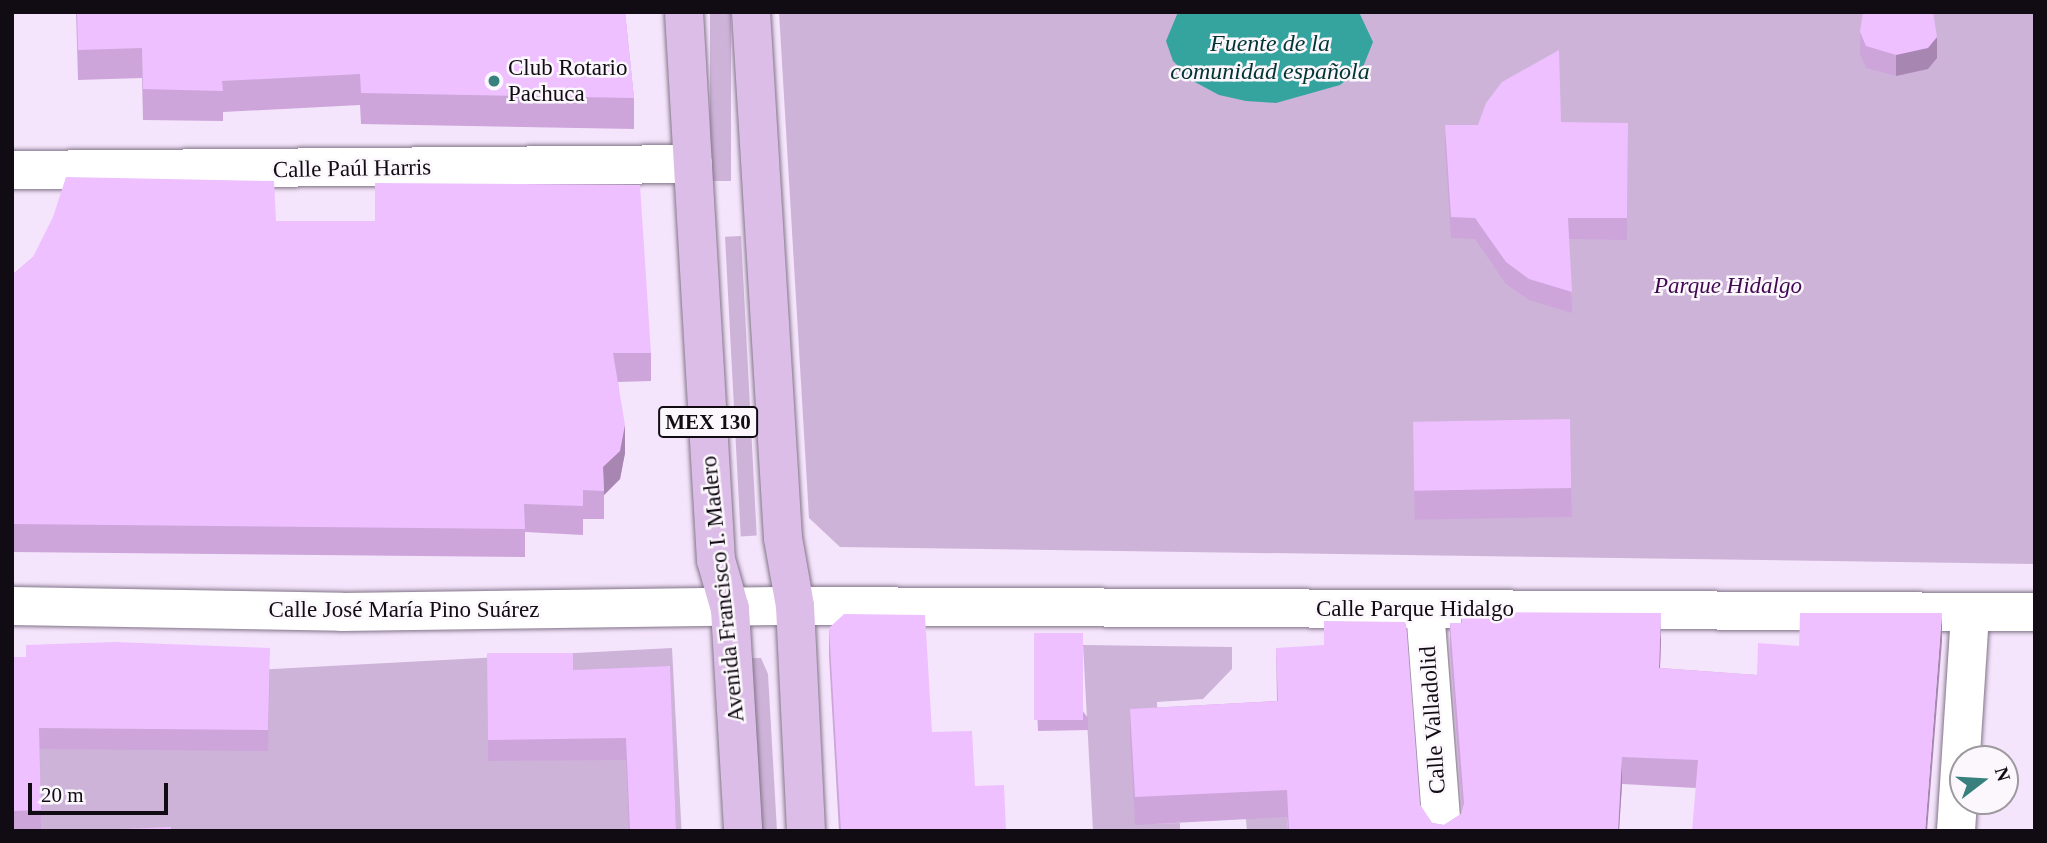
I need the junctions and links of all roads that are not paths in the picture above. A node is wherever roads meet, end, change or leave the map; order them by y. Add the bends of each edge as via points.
1 (684, 12) edge
2 (751, 12) edge
3 (693, 164) junction
4 (12, 170) edge
5 (12, 606) edge
6 (795, 606) junction
7 (730, 609) junction
8 (1425, 610) junction
9 (1970, 611) junction
10 (2035, 612) edge
11 (743, 831) edge
12 (806, 831) edge
13 (1442, 831) edge
14 (1956, 831) edge

1 - 3 main road, Avenida Francisco I. Madero / MEX 130
2 - 6 main road, MEX 130 via 783,538
3 - 4 street, Calle Paúl Harris
3 - 7 main road, Avenida Francisco I. Madero / MEX 130 via 716,560
5 - 7 street, Calle José María Pino Suárez via 342,612
6 - 7 street, Calle José María Pino Suárez
6 - 8 street, Calle Parque Hidalgo
6 - 12 main road, MEX 130
7 - 11 main road, Avenida Francisco I. Madero / MEX 130
8 - 9 street, Calle Parque Hidalgo
8 - 13 street, Calle Valladolid
9 - 10 street, Calle Parque Hidalgo
9 - 14 street

